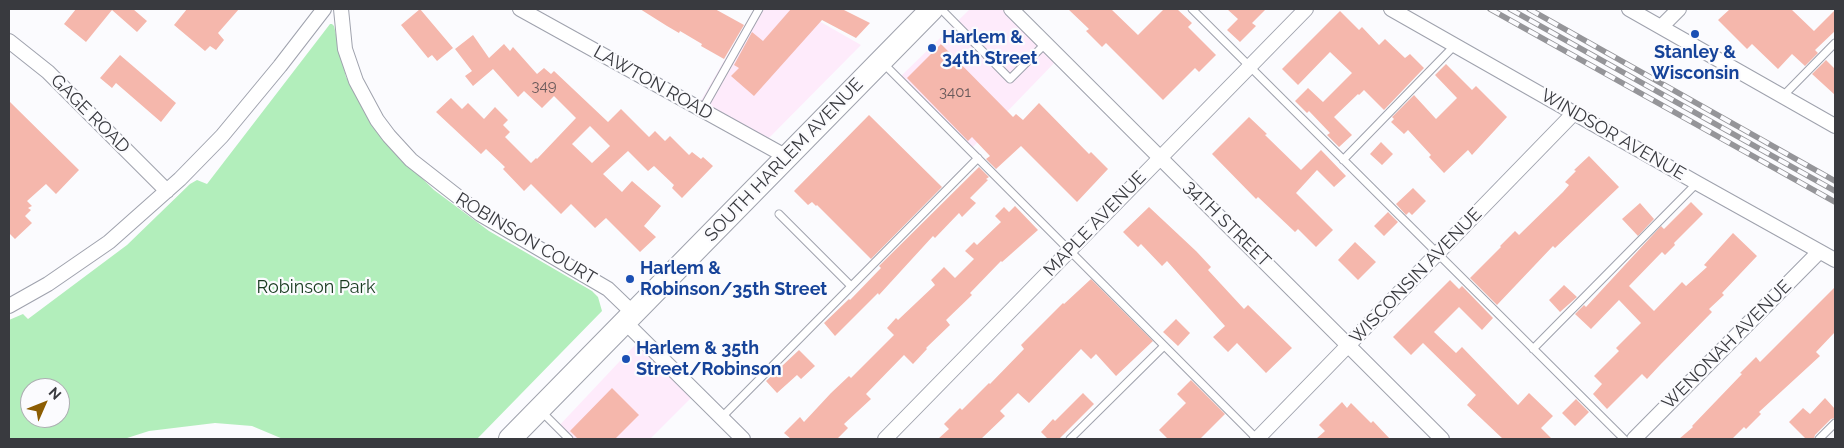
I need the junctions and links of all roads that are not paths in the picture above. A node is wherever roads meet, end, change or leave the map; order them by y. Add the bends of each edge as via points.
1 (324, 9) edge
2 (341, 9) edge
3 (520, 9) edge
4 (759, 9) edge
5 (932, 9) edge
6 (941, 9) edge
7 (1011, 9) edge
8 (1192, 9) edge
9 (1306, 9) edge
10 (1391, 9) edge
11 (1629, 9) edge
12 (1679, 9) edge
13 (1661, 27) junction
14 (9, 41) edge
15 (1046, 43) junction
16 (1835, 43) edge
17 (1455, 44) junction
18 (881, 61) junction
19 (1250, 66) junction
20 (1784, 96) junction
21 (702, 110) junction
22 (1574, 113) junction
23 (1835, 126) edge
24 (786, 157) junction
25 (1160, 157) junction
26 (978, 158) junction
27 (1343, 160) junction
28 (1697, 183) junction
29 (167, 191) junction
30 (779, 214) dead end
31 (1069, 250) junction
32 (1819, 252) junction
33 (1438, 254) junction
34 (1835, 260) edge
35 (852, 286) junction
36 (9, 306) edge
37 (629, 318) junction
38 (1164, 346) junction
39 (1348, 346) junction
40 (1533, 349) junction
41 (539, 409) junction
42 (721, 418) junction
43 (1835, 423) edge
44 (510, 439) edge
45 (569, 439) edge
46 (743, 439) edge
47 (885, 439) edge
48 (1070, 439) edge
49 (1257, 439) edge
50 (1442, 439) edge
51 (1624, 439) edge
52 (1634, 439) edge
53 (1819, 439) edge

1 - 29 street via 222,136
2 - 37 street, ROBINSON COURT via 345,48 356,81 377,120 411,160 480,214 608,289
3 - 21 street, LAWTON ROAD
4 - 21 lane
5 - 18 main road, SOUTH HARLEM AVENUE
6 - 15 lane via 1010,79
7 - 15 street, 34TH STREET
8 - 19 lane
9 - 19 street, MAPLE AVENUE
10 - 17 street, WINDSOR AVENUE
11 - 13 street
12 - 13 street
13 - 20 street
14 - 29 street, GAGE ROAD via 48,72
15 - 25 street, 34TH STREET
16 - 20 lane
17 - 22 street, WINDSOR AVENUE
17 - 27 lane
18 - 24 main road, SOUTH HARLEM AVENUE
18 - 26 lane
19 - 25 street, MAPLE AVENUE
19 - 27 lane
20 - 23 street
21 - 24 street, LAWTON ROAD
22 - 28 street, WINDSOR AVENUE
22 - 33 street, WISCONSIN AVENUE
24 - 37 main road, SOUTH HARLEM AVENUE
25 - 31 street, MAPLE AVENUE
25 - 39 street, 34TH STREET
26 - 31 lane
26 - 35 lane
27 - 33 lane
28 - 32 street, WINDSOR AVENUE
28 - 40 lane
29 - 36 street via 109,242
30 - 35 lane
31 - 38 lane
31 - 47 street, MAPLE AVENUE
32 - 34 street, WINDSOR AVENUE
32 - 52 street, WENONAH AVENUE
33 - 39 street, WISCONSIN AVENUE
33 - 40 lane
35 - 42 lane
37 - 41 main road, SOUTH HARLEM AVENUE
37 - 42 street, ROBINSON COURT
38 - 48 lane
38 - 49 lane
39 - 49 street, WISCONSIN AVENUE
39 - 50 street, 34TH STREET
40 - 51 lane
41 - 44 main road, SOUTH HARLEM AVENUE
41 - 45 lane
42 - 46 street, ROBINSON COURT
43 - 53 lane

